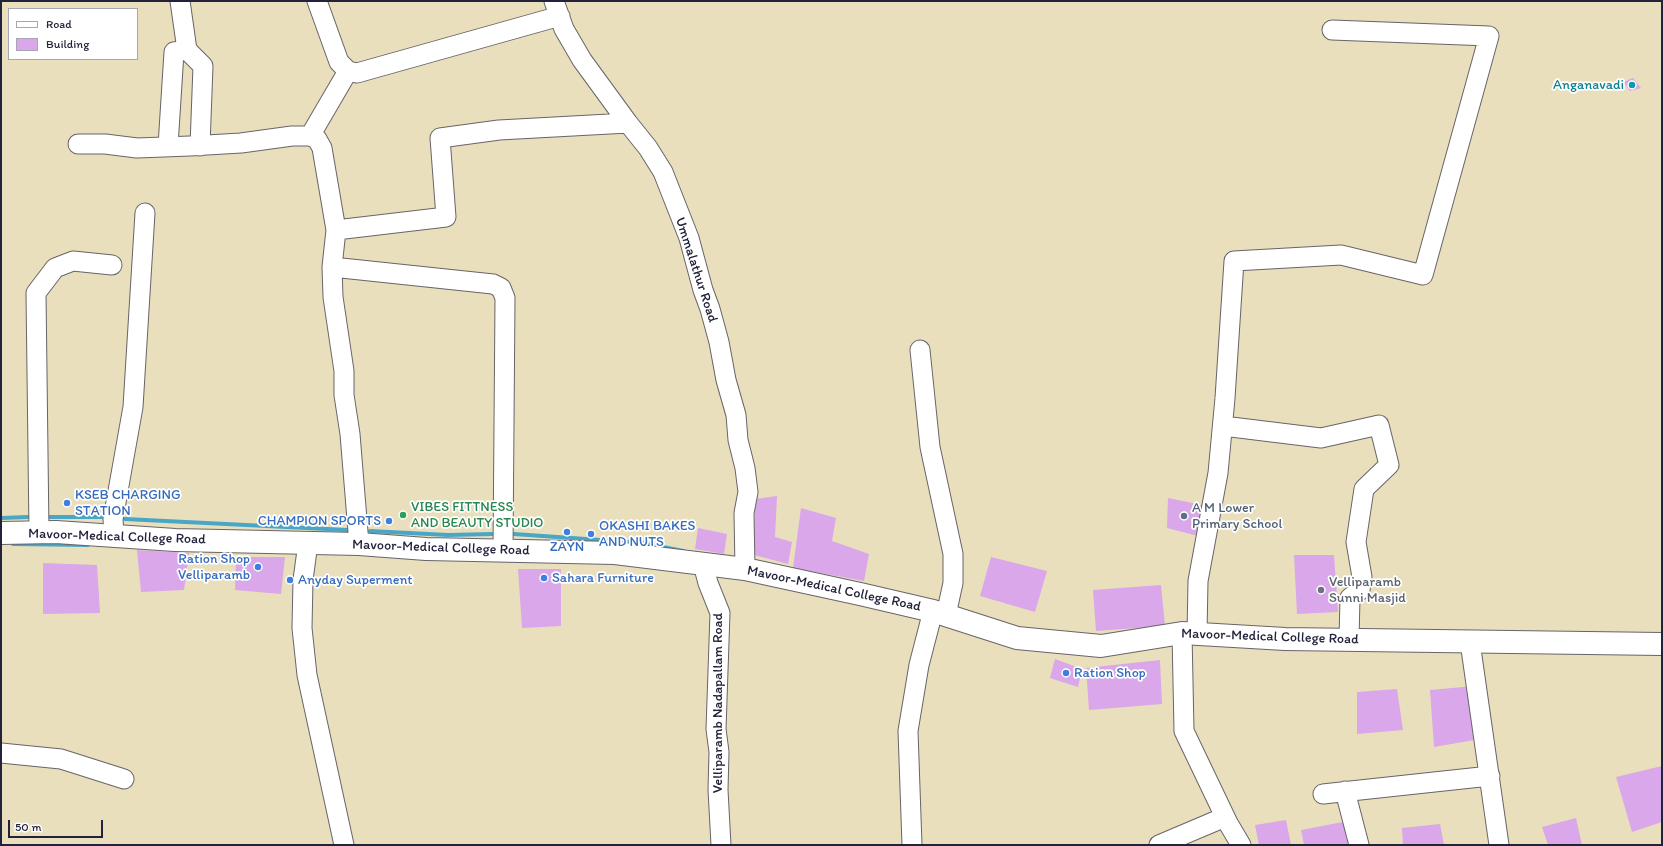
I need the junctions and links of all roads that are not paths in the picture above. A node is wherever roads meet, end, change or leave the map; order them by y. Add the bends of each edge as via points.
1 (180, 1) edge
2 (317, 1) edge
3 (557, 8) edge
4 (1332, 30) dead end
5 (187, 50) junction
6 (348, 71) junction
7 (628, 123) junction
8 (310, 136) junction
9 (78, 144) dead end
10 (168, 146) junction
11 (200, 146) junction
12 (145, 213) dead end
13 (336, 230) junction
14 (112, 265) dead end
15 (332, 267) junction
16 (920, 350) dead end
17 (1222, 426) junction
18 (1, 533) edge
19 (39, 533) junction
20 (114, 536) junction
21 (308, 543) junction
22 (359, 544) junction
23 (503, 551) junction
24 (703, 564) junction
25 (745, 569) junction
26 (940, 613) junction
27 (1190, 634) junction
28 (1349, 640) junction
29 (1470, 642) junction
30 (1662, 644) edge
31 (1, 753) edge
32 (1490, 776) junction
33 (124, 779) dead end
34 (1345, 791) junction
35 (1323, 794) dead end
36 (1226, 817) junction
37 (344, 845) edge
38 (721, 845) edge
39 (912, 845) edge
40 (1159, 845) edge
41 (1241, 845) edge
42 (1359, 845) edge
43 (1500, 845) edge

1 - 5 street
2 - 6 street via 339,62
3 - 6 street via 357,73
3 - 7 street, Ummalathur Road via 564,29 582,60
4 - 17 street via 1489,36 1422,275 1341,255 1234,260
5 - 10 street via 174,52
5 - 11 street via 203,66
6 - 8 street
7 - 13 street via 499,130 440,138 446,217
7 - 25 street, Ummalathur Road via 648,148 662,172 689,238 719,342 736,415 748,492 744,513
8 - 11 street
8 - 13 street via 317,140 322,148
9 - 10 street via 137,148
10 - 11 street
12 - 20 street via 133,407 113,519
13 - 15 street
14 - 19 street via 72,261 55,268 36,293
15 - 22 street
15 - 23 street via 493,284 501,288 505,298
16 - 26 street via 930,447 953,554 953,583
17 - 27 street via 1218,473
17 - 28 street via 1321,438 1379,425 1389,465 1364,489 1356,542 1362,577 1360,590 1350,598
18 - 19 main road, Mavoor-Medical College Road
19 - 20 main road, Mavoor-Medical College Road
20 - 21 main road, Mavoor-Medical College Road
21 - 22 main road, Mavoor-Medical College Road
21 - 37 street via 303,580 302,628 307,675
22 - 23 main road, Mavoor-Medical College Road
23 - 24 main road, Mavoor-Medical College Road via 614,553
24 - 25 main road, Mavoor-Medical College Road
24 - 38 street, Velliparamb Nadapallam Road via 720,613 716,729 719,752
25 - 26 main road, Mavoor-Medical College Road
26 - 27 main road, Mavoor-Medical College Road via 1017,638 1101,646
26 - 39 street via 919,665 908,731
27 - 28 main road, Mavoor-Medical College Road
27 - 36 street via 1184,731
28 - 29 main road, Mavoor-Medical College Road
29 - 30 main road, Mavoor-Medical College Road
29 - 32 street
31 - 33 street via 61,759
32 - 34 street
32 - 43 street
34 - 35 street
34 - 42 street
36 - 40 street
36 - 41 street

